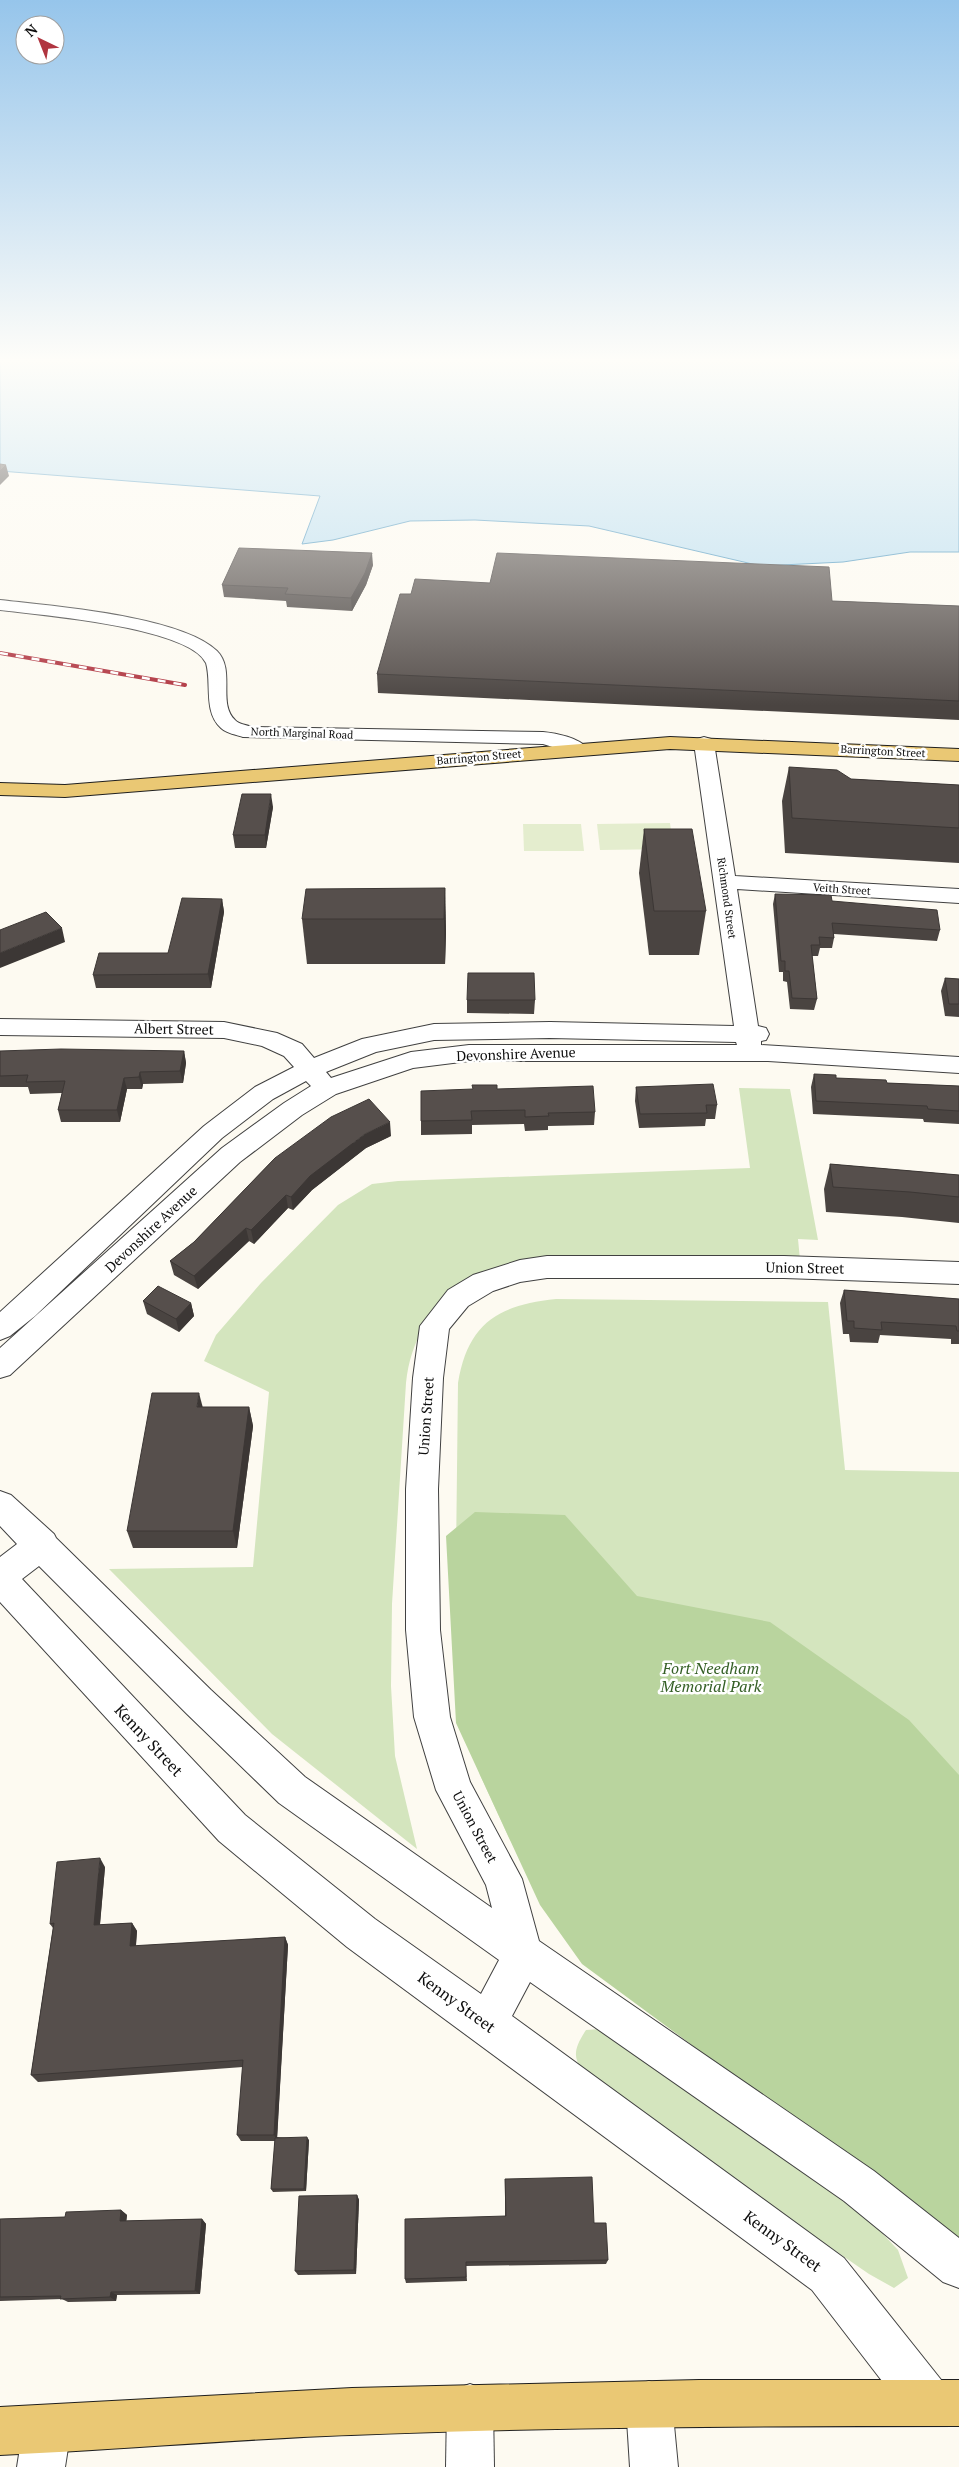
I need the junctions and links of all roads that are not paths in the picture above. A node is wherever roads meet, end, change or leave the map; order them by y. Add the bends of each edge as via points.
1 (0, 605) edge
2 (704, 743) junction
3 (578, 749) junction
4 (959, 755) edge
5 (0, 789) edge
6 (725, 882) junction
7 (959, 896) edge
8 (0, 1027) edge
9 (749, 1043) junction
10 (959, 1046) edge
11 (959, 1065) edge
12 (310, 1068) junction
13 (327, 1088) junction
14 (959, 1273) edge
15 (0, 1328) edge
16 (0, 1366) edge
17 (0, 1505) edge
18 (42, 1544) junction
19 (0, 1578) edge
20 (523, 1954) junction
21 (488, 2023) junction
22 (959, 2266) edge
23 (944, 2403) edge
24 (649, 2404) junction
25 (470, 2407) junction
26 (0, 2431) edge
27 (44, 2448) edge
28 (470, 2467) edge
29 (654, 2467) edge

1 - 3 street, North Marginal Road via 152,628 198,644 211,655 219,672 220,712 228,725 250,733 548,738
2 - 3 main road, Barrington Street
2 - 4 main road, Barrington Street
2 - 6 street, Richmond Street
3 - 5 main road, Barrington Street via 65,792
6 - 7 street, Veith Street
6 - 9 street, Richmond Street
8 - 12 street, Albert Street via 224,1030 268,1039 293,1050
9 - 10 street, Devonshire Avenue
9 - 11 street, Devonshire Avenue
9 - 12 street, Devonshire Avenue via 550,1030 434,1032 371,1045
9 - 13 street, Devonshire Avenue via 469,1053 411,1060
12 - 13 street, Albert Street
12 - 15 street, Devonshire Avenue via 264,1093 213,1132
13 - 16 street, Devonshire Avenue via 231,1155
14 - 20 street, Union Street via 784,1267 547,1267 520,1271 483,1283 458,1298 435,1326 428,1378 422,1489 424,1630 432,1718 454,1790 503,1879
17 - 18 street
18 - 19 street
18 - 20 street via 199,1702 292,1790
19 - 21 street, Kenny Street via 232,1828 361,1933
20 - 21 street
20 - 22 street via 859,2186
21 - 23 street, Kenny Street via 828,2274
23 - 24 main road
24 - 25 main road
24 - 29 street
25 - 27 main road via 264,2415
25 - 28 street
26 - 27 main road

